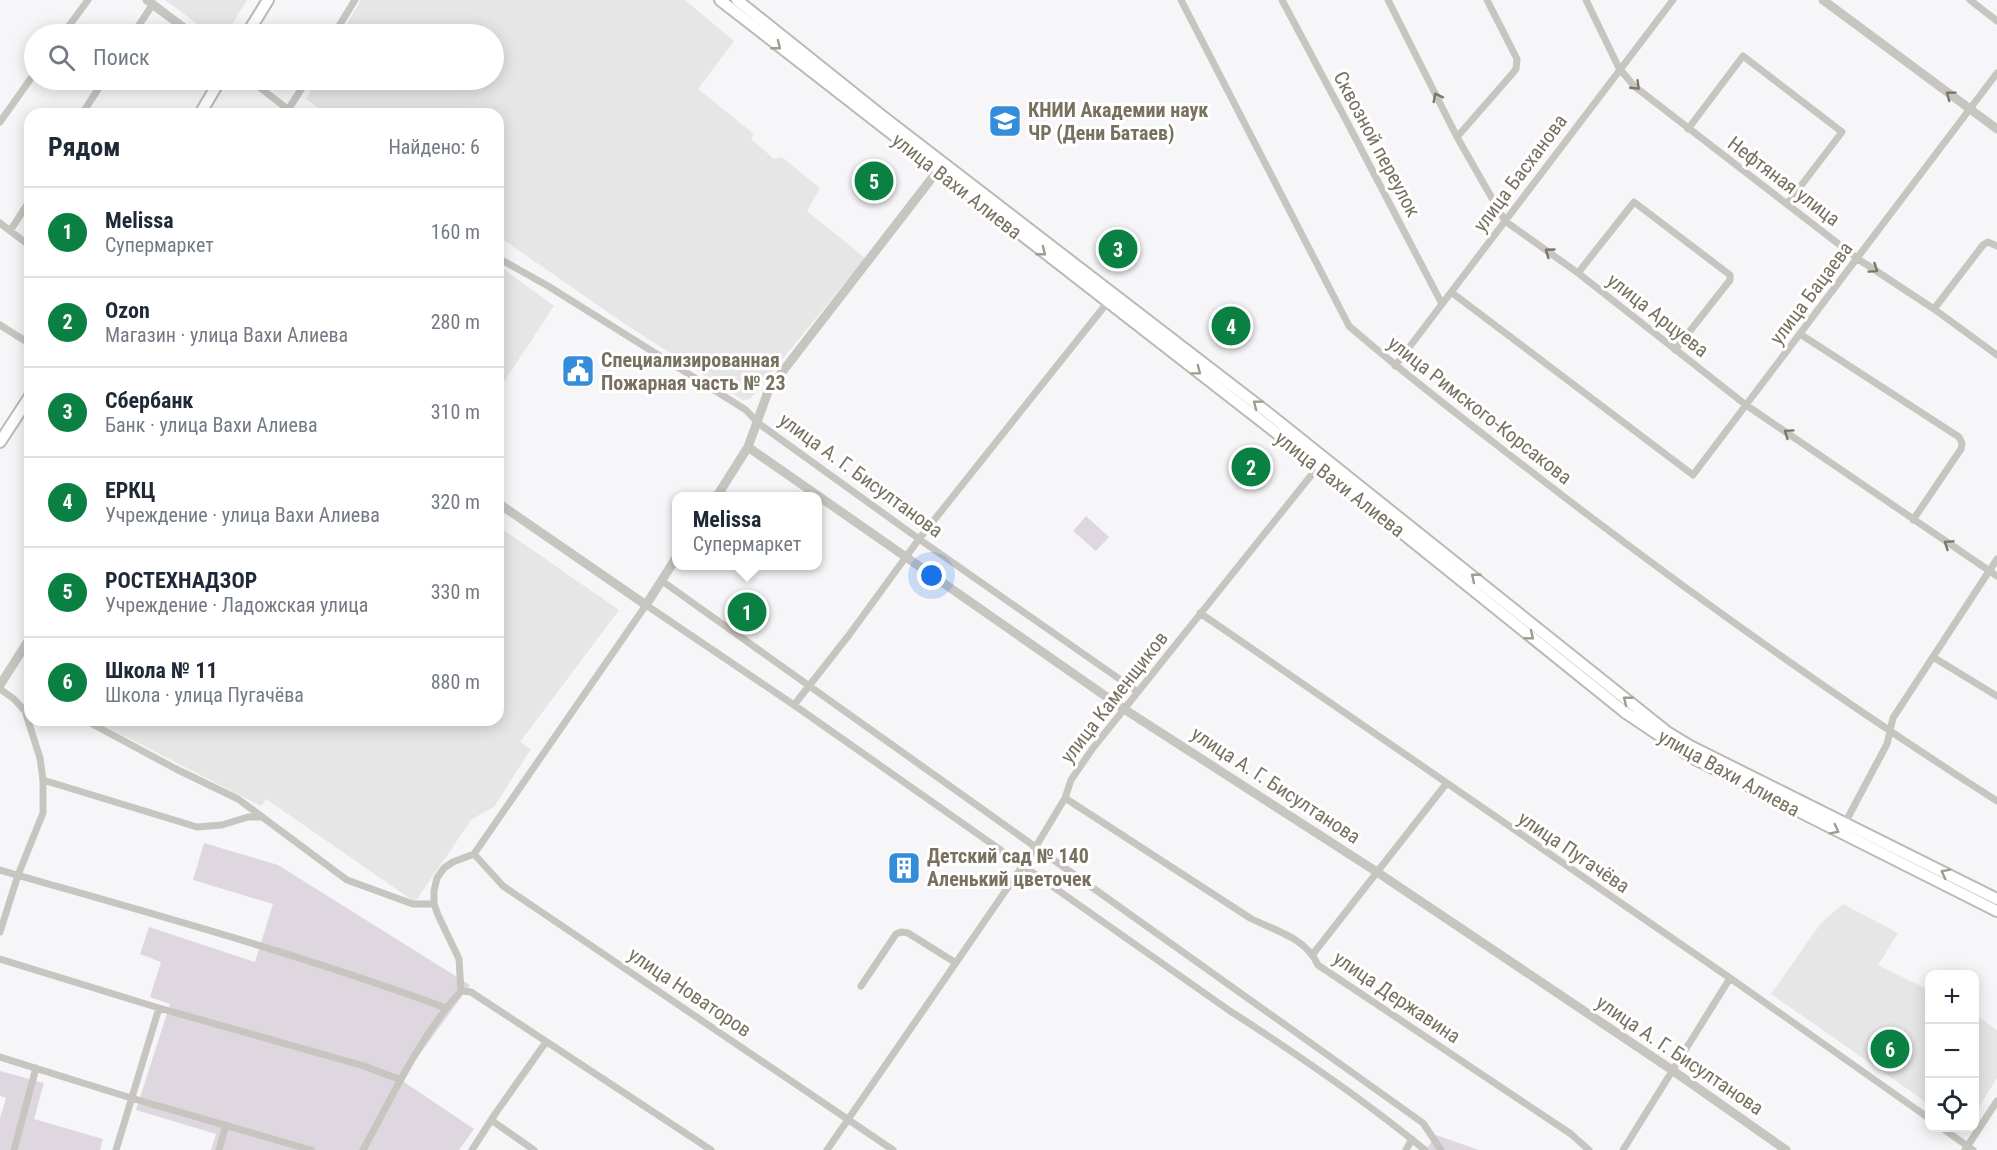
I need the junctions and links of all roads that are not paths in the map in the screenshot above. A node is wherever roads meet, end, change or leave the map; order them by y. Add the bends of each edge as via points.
1 (88, 0) edge
2 (268, 0) edge
3 (354, 0) edge
4 (720, 0) edge
5 (737, 0) edge
6 (1181, 0) edge
7 (1282, 0) edge
8 (1388, 0) edge
9 (1487, 0) edge
10 (1586, 0) edge
11 (1673, 0) edge
12 (1823, 0) edge
13 (1970, 0) edge
14 (150, 2) edge
15 (1997, 21) edge
16 (70, 24) edge
17 (138, 24) edge
18 (179, 24) edge
19 (253, 24) edge
20 (339, 24) edge
21 (1619, 68) junction
22 (1997, 73) edge
23 (24, 88) edge
24 (98, 90) edge
25 (214, 90) edge
26 (262, 90) edge
27 (302, 90) edge
28 (86, 108) edge
29 (204, 108) edge
30 (283, 108) edge
31 (292, 108) edge
32 (1969, 110) junction
33 (0, 122) edge
34 (1689, 129) junction
35 (1997, 129) edge
36 (1457, 137) junction
37 (941, 167) junction
38 (1787, 204) junction
39 (24, 209) edge
40 (1505, 221) junction
41 (0, 223) edge
42 (10, 231) junction
43 (24, 242) edge
44 (1997, 246) edge
45 (1858, 259) junction
46 (504, 261) edge
47 (1578, 273) junction
48 (1451, 292) junction
49 (1107, 303) junction
50 (1442, 304) junction
51 (1934, 309) junction
52 (0, 325) edge
53 (1800, 334) junction
54 (24, 340) edge
55 (1675, 350) junction
56 (1997, 355) edge
57 (1395, 366) junction
58 (24, 405) edge
59 (1746, 405) junction
60 (758, 423) junction
61 (0, 442) edge
62 (748, 447) junction
63 (1322, 462) junction
64 (720, 492) edge
65 (812, 492) edge
66 (822, 499) edge
67 (504, 507) edge
68 (1913, 520) junction
69 (919, 539) junction
70 (905, 558) junction
71 (1997, 559) edge
72 (672, 565) edge
73 (1989, 571) junction
74 (1997, 576) edge
75 (662, 581) junction
76 (646, 605) junction
77 (1200, 613) junction
78 (24, 648) edge
79 (1934, 657) junction
80 (0, 687) edge
81 (808, 687) junction
82 (1138, 692) junction
83 (1997, 696) edge
84 (794, 705) junction
85 (24, 708) edge
86 (1124, 709) junction
87 (32, 726) edge
88 (96, 726) edge
89 (1890, 732) junction
90 (44, 780) junction
91 (1446, 784) junction
92 (1065, 798) junction
93 (1997, 801) edge
94 (261, 817) junction
95 (1845, 823) junction
96 (1035, 848) junction
97 (474, 854) junction
98 (1023, 866) junction
99 (0, 870) edge
100 (1377, 872) junction
101 (18, 875) junction
102 (1997, 899) edge
103 (434, 904) junction
104 (1997, 911) edge
105 (0, 932) edge
106 (1313, 954) junction
107 (0, 959) edge
108 (956, 963) junction
109 (1730, 978) junction
110 (861, 986) dead end
111 (461, 991) junction
112 (159, 1008) junction
113 (446, 1008) junction
114 (546, 1042) junction
115 (0, 1057) edge
116 (36, 1068) junction
117 (1672, 1070) junction
118 (401, 1080) junction
119 (131, 1098) junction
120 (1997, 1101) edge
121 (1925, 1116) edge
122 (849, 1118) junction
123 (491, 1120) junction
124 (226, 1125) junction
125 (1947, 1132) edge
126 (1412, 1139) junction
127 (1968, 1149) edge
128 (14, 1150) edge
129 (116, 1150) edge
130 (219, 1150) edge
131 (311, 1150) edge
132 (363, 1150) edge
133 (472, 1150) edge
134 (534, 1150) edge
135 (711, 1150) edge
136 (827, 1150) edge
137 (893, 1150) edge
138 (1406, 1150) edge
139 (1425, 1150) edge
140 (1441, 1150) edge
141 (1589, 1150) edge
142 (1623, 1150) edge
143 (1786, 1150) edge

1 - 16 street
2 - 19 main road
3 - 20 street
4 -> 37 main road, улица Вахи Алиева
5 - 37 main road, улица Вахи Алиева
6 - 57 street, улица Римского-Корсакова via 1349,326
7 - 50 street, Сквозной переулок
36 -> 8 street, улица Арцуева
9 - 36 street via 1517,63 1512,74
10 - 21 street, Нефтяная улица
11 - 21 street, улица Басханова
32 -> 12 street
13 - 15 street
14 - 17 street
14 - 18 street
21 -> 34 street, Нефтяная улица via 1634,86
21 - 40 street, улица Басханова
22 - 32 street, улица Бацаева
23 - 33 street
24 - 28 street
25 - 29 main road
26 - 30 street
27 - 31 street
32 - 35 street
32 - 45 street, улица Бацаева
34 - 38 street, Нефтяная улица
34 - 38 street via 1743,56 1842,132
36 - 40 street, улица Арцуева
37 -> 49 main road, улица Вахи Алиева
37 - 60 street via 770,389
63 -> 37 main road, улица Вахи Алиева
38 - 45 street, Нефтяная улица
39 - 42 street
47 -> 40 street, улица Арцуева
40 - 48 street, улица Басханова
41 - 42 street
42 - 43 street
44 - 51 street via 1988,242 1983,245
45 -> 51 street, Нефтяная улица
45 - 53 street, улица Бацаева
46 - 60 street, улица А. Г. Бисултанова via 746,410
47 - 55 street, улица Арцуева
47 - 55 street via 1634,202 1730,275
48 - 50 street, улица Басханова
48 - 59 street, улица Бацаева via 1694,475
49 -> 63 main road, улица Вахи Алиева
49 - 69 street
50 - 57 street, улица Басханова
51 - 56 street, Нефтяная улица
52 - 54 street
53 - 59 street, улица Бацаева
53 - 68 street via 1959,437 1960,449
55 - 59 street, улица Арцуева
57 - 89 street, улица Римского-Корсакова via 1632,550
58 - 61 main road
68 -> 59 street, улица Арцуева
60 - 62 street
60 - 69 street, улица А. Г. Бисултанова
62 - 64 street
62 - 65 street, улица А. Г. Бисултанова
63 - 77 street, улица Каменщиков
95 -> 63 main road, улица Вахи Алиева via 1667,732
63 -> 104 main road, улица Вахи Алиева via 1671,746
66 - 70 street, улица А. Г. Бисултанова
67 - 76 street
73 -> 68 street, улица Арцуева
69 - 70 street
69 - 82 street, улица А. Г. Бисултанова
70 - 81 street
70 - 86 street, улица А. Г. Бисултанова
71 - 73 street
72 - 75 street
73 - 74 street, улица Арцуева
73 - 79 street
75 - 76 street
75 - 81 street
76 - 84 street
76 - 97 street
77 - 82 street, улица Каменщиков
77 - 91 street, улица Пугачёва
78 - 80 street
79 - 83 street
79 - 89 street via 1893,718
80 - 85 street
81 - 84 street
81 - 96 street
82 - 86 street, улица Каменщиков
84 - 98 street
86 - 92 street, улица Каменщиков via 1071,780
86 - 100 street, улица А. Г. Бисултанова
87 - 90 street
88 - 94 street via 231,795
89 - 93 street, улица Римского-Корсакова
89 - 95 street
90 - 94 street via 197,827
90 - 101 street via 43,813
91 - 100 street
91 - 109 street, улица Пугачёва
92 - 96 street, улица Каменщиков
92 - 106 street, улица Державина via 1250,918 1292,937
94 - 103 street via 347,880 413,904
102 -> 95 main road, улица Вахи Алиева
96 - 98 street, улица Каменщиков
96 - 140 street via 1423,1123
97 - 103 street via 444,868 437,878
97 - 122 street, улица Новаторов via 502,886
98 - 108 street, улица Каменщиков
98 - 126 street
99 - 101 street
100 - 106 street
100 - 117 street, улица А. Г. Бисултанова
101 - 105 street
101 - 113 street via 265,948
103 - 111 street via 459,959
106 - 141 street, улица Державина via 1318,965 1571,1134
107 - 112 street
108 - 110 street via 901,932
108 - 122 street, улица Каменщиков
109 - 117 street
109 - 121 street, улица Пугачёва
111 - 113 street
111 - 114 street via 471,992
112 - 118 street
112 - 119 street
113 - 118 street
114 - 123 street
114 - 135 street
115 - 116 street
116 - 119 street
116 - 128 street
117 - 142 street
117 - 143 street, улица А. Г. Бисултанова
118 - 132 street
119 - 124 street
119 - 129 street
120 - 127 street
122 - 136 street, улица Каменщиков
122 - 137 street, улица Новаторов
123 - 133 street
123 - 134 street
124 - 130 street
124 - 131 street
125 - 127 street
126 - 138 street
126 - 139 street

